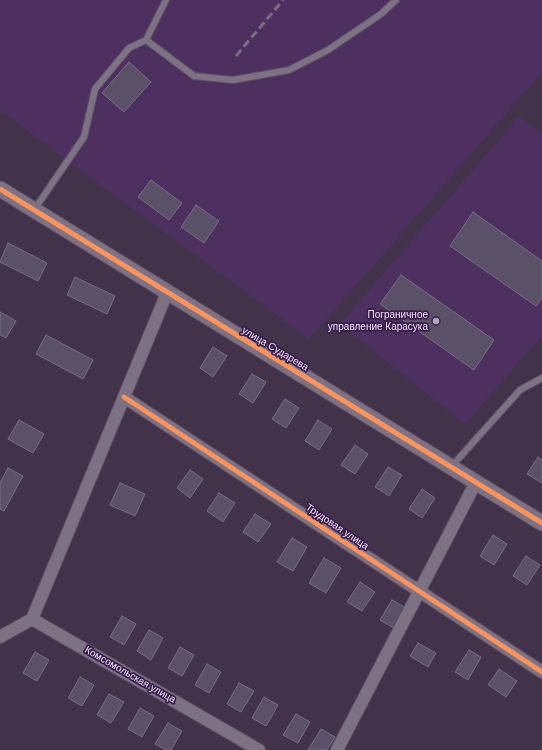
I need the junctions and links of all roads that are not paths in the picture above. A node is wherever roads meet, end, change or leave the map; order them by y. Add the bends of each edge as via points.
1 (166, 0) edge
2 (396, 0) edge
3 (146, 40) junction
4 (0, 190) edge
5 (34, 211) junction
6 (167, 293) junction
7 (542, 378) edge
8 (124, 397) junction
9 (451, 467) junction
10 (476, 482) junction
11 (542, 523) edge
12 (419, 592) junction
13 (32, 619) junction
14 (0, 637) edge
15 (542, 672) edge
16 (259, 750) edge
17 (336, 750) edge

1 - 3 lane
2 - 3 lane via 381,14 328,50 289,70 233,80 194,76
3 - 5 lane via 129,48 95,89 84,137
4 - 5 street, улица Сударева
5 - 6 street, улица Сударева
6 - 8 street
6 - 9 street, улица Сударева
7 - 9 lane via 520,390
8 - 12 street, Трудовая улица
8 - 13 street
9 - 10 street, улица Сударева
10 - 11 street, улица Сударева
10 - 12 street
12 - 15 street, Трудовая улица
12 - 17 street
13 - 14 street
13 - 16 street, Комсомольская улица

